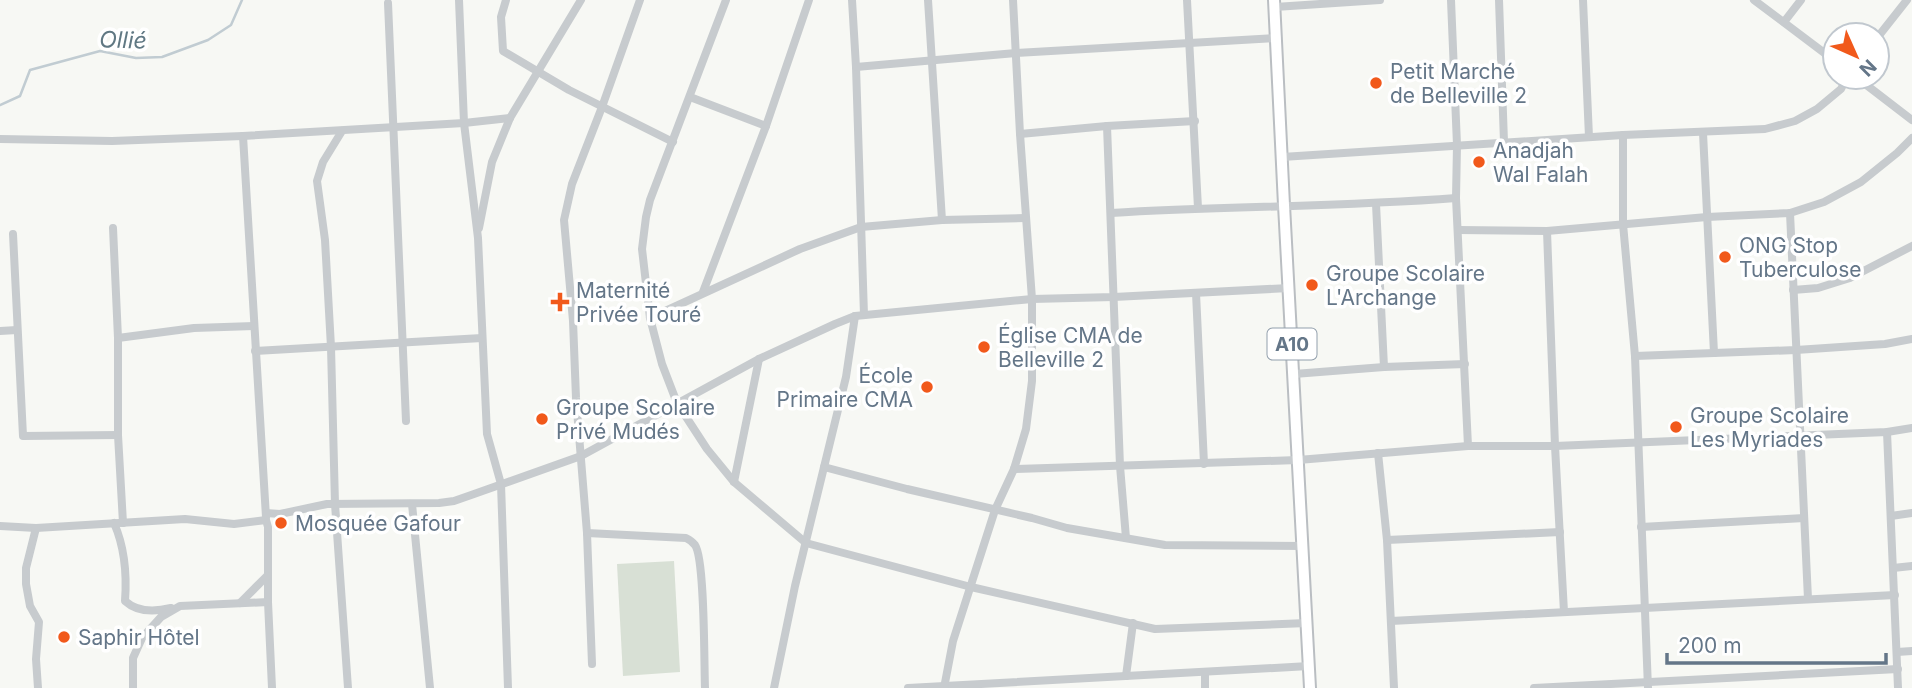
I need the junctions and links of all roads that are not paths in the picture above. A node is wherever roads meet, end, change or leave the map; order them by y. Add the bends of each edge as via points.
1 (459, 0) edge
2 (506, 0) edge
3 (581, 0) edge
4 (640, 0) edge
5 (726, 0) edge
6 (809, 0) edge
7 (852, 0) edge
8 (928, 0) edge
9 (1013, 0) edge
10 (1187, 0) edge
11 (1380, 0) edge
12 (1451, 0) edge
13 (1499, 0) edge
14 (1583, 0) edge
15 (1754, 0) edge
16 (1801, 0) edge
17 (1907, 0) edge
18 (388, 3) dead end
19 (1275, 3) edge
20 (1890, 21) edge
21 (1784, 22) junction
22 (1277, 38) junction
23 (1190, 43) junction
24 (1821, 50) edge
25 (1016, 53) junction
26 (931, 61) junction
27 (856, 67) junction
28 (538, 74) junction
29 (1839, 91) edge
30 (1874, 91) edge
31 (690, 97) junction
32 (602, 107) junction
33 (510, 118) junction
34 (1912, 120) edge
35 (1195, 121) junction
36 (464, 123) junction
37 (766, 126) junction
38 (1108, 126) junction
39 (394, 127) junction
40 (342, 131) junction
41 (1703, 133) junction
42 (1020, 134) junction
43 (1623, 135) junction
44 (243, 136) junction
45 (1589, 137) junction
46 (1912, 138) edge
47 (0, 139) edge
48 (673, 142) junction
49 (1504, 142) junction
50 (1457, 145) junction
51 (1282, 157) junction
52 (1456, 198) junction
53 (1377, 204) junction
54 (1284, 205) junction
55 (1198, 208) junction
56 (1111, 213) junction
57 (1790, 213) junction
58 (1707, 217) junction
59 (1025, 218) junction
60 (942, 220) junction
61 (1623, 224) junction
62 (861, 227) junction
63 (113, 228) dead end
64 (1459, 230) junction
65 (1547, 231) junction
66 (13, 234) dead end
67 (478, 238) junction
68 (1912, 246) edge
69 (1289, 288) junction
70 (1793, 290) junction
71 (703, 292) junction
72 (1196, 293) junction
73 (1114, 297) junction
74 (1032, 299) junction
75 (860, 315) junction
76 (650, 318) junction
77 (254, 326) junction
78 (17, 330) junction
79 (0, 331) edge
80 (118, 338) junction
81 (482, 338) junction
82 (1912, 340) edge
83 (402, 343) junction
84 (331, 347) junction
85 (1796, 350) junction
86 (255, 351) junction
87 (1714, 353) junction
88 (1635, 356) junction
89 (760, 359) junction
90 (1465, 364) junction
91 (1384, 367) junction
92 (1294, 374) junction
93 (677, 403) junction
94 (406, 421) dead end
95 (1912, 428) edge
96 (1887, 432) junction
97 (118, 435) junction
98 (1800, 436) junction
99 (1638, 443) junction
100 (1468, 446) junction
101 (1555, 446) junction
102 (1378, 453) junction
103 (580, 456) junction
104 (1298, 460) junction
105 (1204, 464) junction
106 (1120, 466) junction
107 (824, 467) junction
108 (1014, 469) junction
109 (734, 482) junction
110 (501, 484) junction
111 (335, 504) junction
112 (412, 504) junction
113 (995, 510) junction
114 (1912, 513) edge
115 (1891, 516) junction
116 (266, 517) junction
117 (1804, 518) junction
118 (118, 523) junction
119 (0, 526) edge
120 (1641, 527) junction
121 (36, 528) junction
122 (1560, 532) junction
123 (587, 533) junction
124 (1126, 538) junction
125 (1387, 540) junction
126 (806, 543) junction
127 (1303, 546) junction
128 (1912, 566) edge
129 (1893, 568) junction
130 (267, 576) junction
131 (971, 587) junction
132 (1895, 595) junction
133 (1808, 599) junction
134 (268, 602) junction
135 (240, 603) junction
136 (180, 606) junction
137 (1644, 608) junction
138 (1564, 612) junction
139 (1391, 621) junction
140 (1133, 623) junction
141 (1307, 623) junction
142 (1912, 651) edge
143 (1897, 652) junction
144 (592, 664) dead end
145 (1309, 666) junction
146 (1898, 669) junction
147 (1205, 673) junction
148 (1126, 677) junction
149 (1648, 685) edge
150 (944, 687) edge
151 (38, 688) edge
152 (133, 688) edge
153 (272, 688) edge
154 (348, 688) edge
155 (430, 688) edge
156 (508, 688) edge
157 (705, 688) edge
158 (774, 688) edge
159 (908, 688) edge
160 (1205, 688) edge
161 (1310, 688) edge
162 (1394, 688) edge
163 (1534, 688) edge
164 (1898, 688) edge

1 - 36 street
2 - 28 street via 501,17 503,51
3 - 28 street
4 - 32 street
5 - 31 street
6 - 37 street
7 - 27 street
8 - 26 street
9 - 25 street
10 - 23 street
11 - 19 street
12 - 50 street
13 - 49 street
14 - 45 street
15 - 21 street
16 - 21 street
17 - 20 street
18 - 39 street
19 - 22 main road, A10
21 - 24 street
22 - 23 street
22 - 51 main road, A10
23 - 25 street
23 - 35 street
25 - 26 street
25 - 42 street
26 - 27 street
26 - 60 street
27 - 62 street
28 - 32 street
28 - 33 street
29 - 41 street via 1795,121 1765,130
30 - 34 street
31 - 37 street
31 - 48 street
32 - 48 street
32 - 103 street via 572,184 564,220
33 - 36 street
33 - 67 street via 492,162
35 - 38 street
35 - 55 street
36 - 39 street
36 - 67 street
37 - 71 street
38 - 42 street
38 - 56 street
39 - 40 street
39 - 83 street
40 - 44 street
40 - 84 street via 317,181
41 - 43 street
41 - 58 street
42 - 59 street
43 - 45 street
43 - 61 street
44 - 47 street
44 - 77 street
45 - 49 street
46 - 57 street via 1861,182 1824,202
48 - 76 street via 646,217 642,249
49 - 50 street
50 - 51 street
50 - 52 street
51 - 54 main road, A10
52 - 53 street
52 - 64 street
53 - 54 street
53 - 91 street
54 - 55 street
54 - 69 main road, A10
55 - 56 street
56 - 73 street
57 - 58 street
57 - 70 street
58 - 61 street
58 - 87 street
59 - 60 street
59 - 74 street
60 - 62 street
61 - 65 street
61 - 88 street
62 - 71 street
62 - 75 street
63 - 80 street
64 - 65 street
64 - 90 street
65 - 101 street
66 - 78 street
67 - 81 street
68 - 70 street via 1850,278
69 - 72 street
69 - 92 main road, A10
70 - 85 street
71 - 76 street
72 - 73 street
72 - 105 street
73 - 74 street
73 - 106 street
74 - 75 street
74 - 108 street via 1032,381 1026,429
75 - 89 street
75 - 107 street
76 - 93 street
77 - 80 street
77 - 86 street
78 - 79 street
78 - 97 street via 23,436
80 - 97 street
81 - 83 street
81 - 110 street via 488,434
82 - 85 street
83 - 84 street
83 - 94 street
84 - 86 street
84 - 111 street
85 - 87 street
85 - 98 street
86 - 116 street
87 - 88 street
88 - 99 street
89 - 93 street
89 - 109 street
90 - 91 street
90 - 100 street
91 - 92 street
92 - 104 main road, A10
93 - 103 street
93 - 109 street
95 - 96 street
96 - 98 street
96 - 115 street
97 - 118 street
98 - 99 street
98 - 117 street
99 - 101 street
99 - 120 street
100 - 101 street
100 - 102 street
101 - 122 street
102 - 104 street
102 - 125 street
103 - 110 street
103 - 123 street
104 - 105 street
104 - 127 main road, A10
105 - 106 street
106 - 108 street
106 - 124 street
107 - 113 street
107 - 126 street
108 - 113 street
109 - 126 street
110 - 112 street via 454,501
110 - 156 street
111 - 112 street
111 - 116 street
111 - 154 street
112 - 155 street
113 - 124 street
113 - 131 street
114 - 115 street
115 - 129 street
116 - 118 street via 234,524 186,519
116 - 130 street
117 - 120 street
117 - 133 street
118 - 121 street
118 - 136 street via 125,601 143,610
119 - 121 street
120 - 137 street
121 - 151 street via 26,584 39,622
122 - 125 street
122 - 138 street
123 - 144 street
123 - 157 street via 694,542 701,577
124 - 127 street via 1165,545
125 - 139 street
126 - 131 street
126 - 158 street
127 - 141 main road, A10
128 - 129 street
129 - 132 street
130 - 134 street
130 - 135 street
131 - 140 street
131 - 150 street
132 - 133 street
132 - 143 street
133 - 137 street
134 - 135 street
134 - 153 street
135 - 136 street
136 - 152 street via 161,617 142,638 133,659
137 - 138 street
137 - 149 street
138 - 139 street
139 - 162 street
140 - 141 street via 1155,629
140 - 148 street
141 - 145 main road, A10
142 - 143 street
143 - 146 street
145 - 147 street
145 - 161 main road, A10
146 - 149 street
146 - 164 street
147 - 148 street
147 - 160 street
148 - 150 street
149 - 163 street
150 - 159 street

